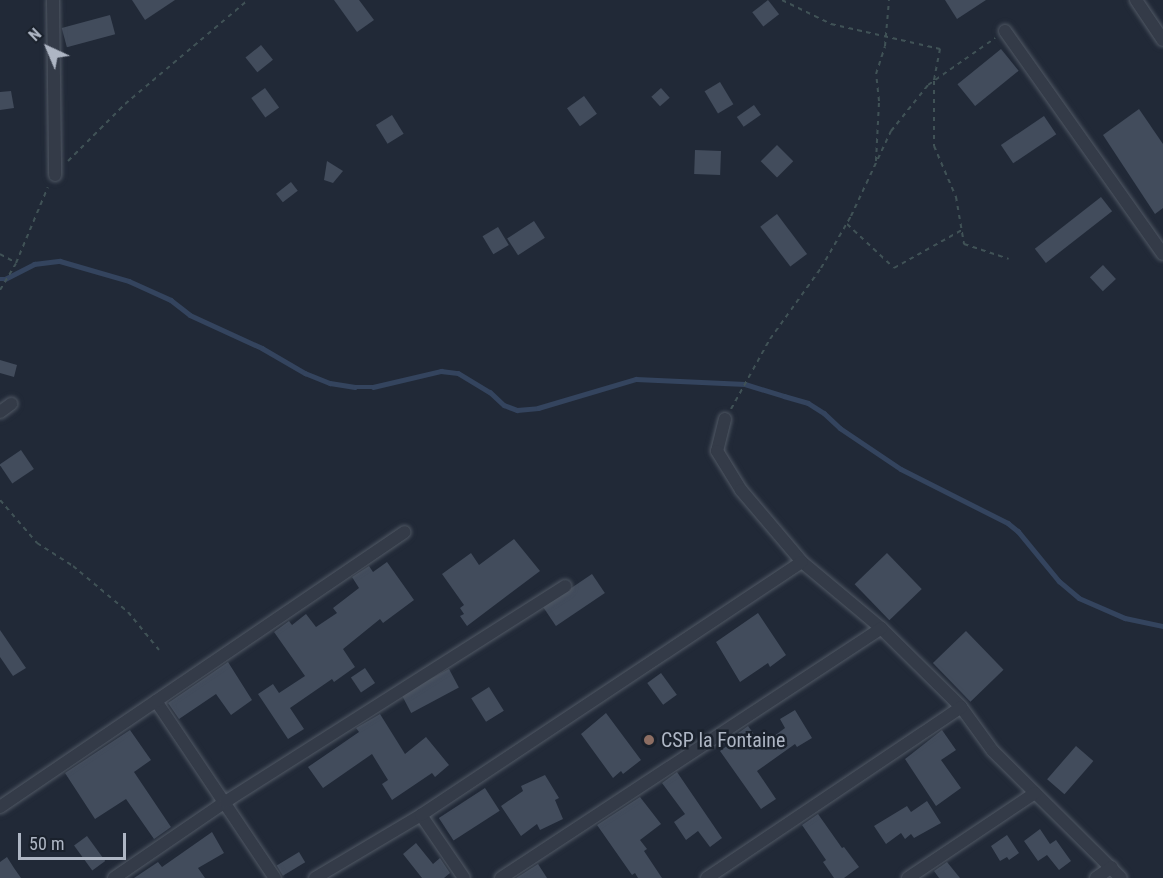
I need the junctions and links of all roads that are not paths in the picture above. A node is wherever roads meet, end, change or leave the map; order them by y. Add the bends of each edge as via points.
1 (53, 0) edge
2 (1136, 0) edge
3 (1005, 31) road end
4 (1163, 40) edge
5 (55, 175) road end
6 (1163, 254) edge
7 (726, 419) road end
8 (404, 532) dead end
9 (802, 562) junction
10 (565, 586) dead end
11 (881, 628) junction
12 (156, 701) junction
13 (961, 707) junction
14 (1035, 793) junction
15 (225, 802) junction
16 (1, 805) edge
17 (421, 815) junction
18 (1112, 867) junction
19 (114, 878) edge
20 (275, 878) edge
21 (315, 878) edge
22 (464, 878) edge
23 (501, 878) edge
24 (707, 878) edge
25 (908, 878) edge
26 (1096, 878) edge
27 (1121, 878) edge

1 - 5 street
2 - 4 street
3 - 6 street
7 - 9 street via 717,451 741,490
8 - 12 street
9 - 11 street
9 - 17 street
10 - 15 street
11 - 13 street
11 - 23 street
12 - 15 street
12 - 16 street
13 - 14 street via 993,751
13 - 24 street
14 - 18 street
14 - 25 street
15 - 19 street
15 - 20 street
17 - 21 street
17 - 22 street
18 - 26 street
18 - 27 street

